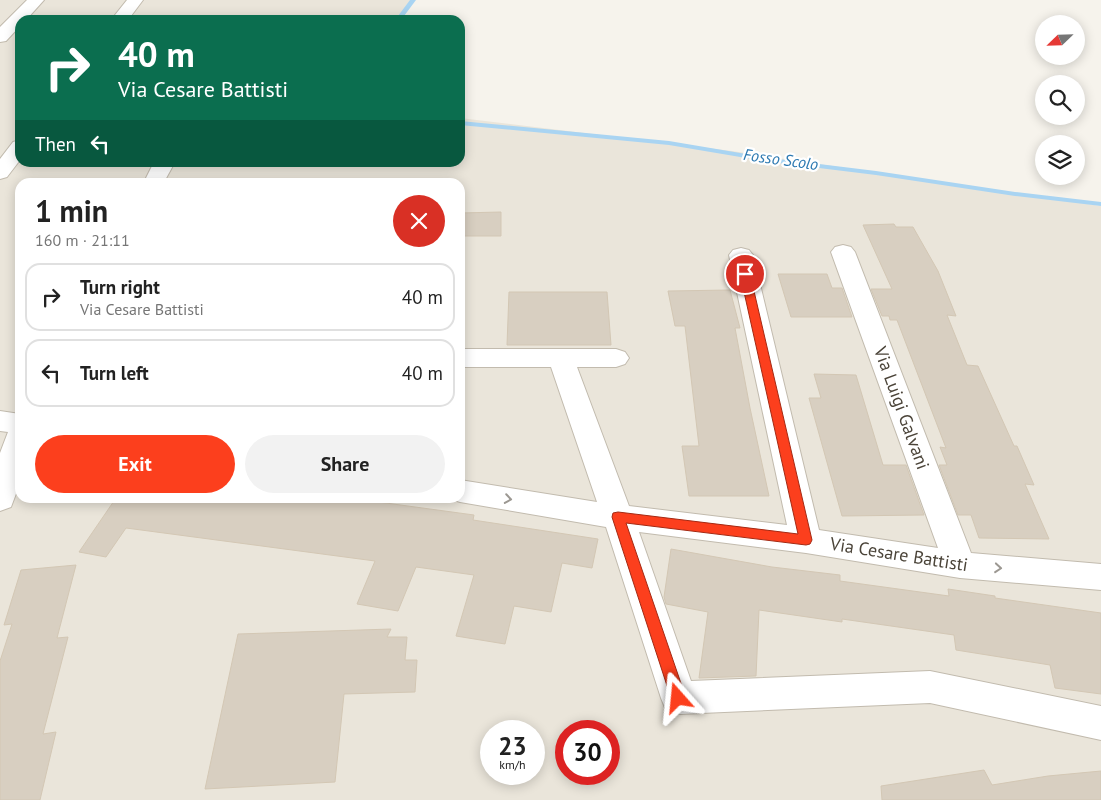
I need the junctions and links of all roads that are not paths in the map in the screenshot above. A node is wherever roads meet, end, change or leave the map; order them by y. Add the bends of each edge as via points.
1 (36, 0) edge
2 (135, 0) edge
3 (22, 15) edge
4 (123, 15) edge
5 (15, 22) edge
6 (0, 38) edge
7 (15, 153) edge
8 (162, 167) edge
9 (0, 173) edge
10 (156, 178) edge
11 (843, 252) dead end
12 (740, 255) dead end
13 (465, 358) edge
14 (561, 358) junction
15 (616, 358) dead end
16 (0, 421) edge
17 (15, 423) edge
18 (15, 452) edge
19 (465, 493) edge
20 (0, 499) edge
21 (618, 517) junction
22 (806, 540) junction
23 (960, 565) junction
24 (1101, 576) edge
25 (1101, 723) edge

1 - 3 street
2 - 4 street
5 - 6 street
7 - 9 street
8 - 10 street
11 - 23 street, Via Luigi Galvani
12 - 22 street
13 - 14 street
14 - 15 street
14 - 21 street
16 - 17 street
18 - 20 street
19 -> 21 street, Via Cesare Battisti
21 - 22 street, Via Cesare Battisti
21 - 25 street via 678,698 930,687
22 - 23 street, Via Cesare Battisti
23 -> 24 street, Via Cesare Battisti

